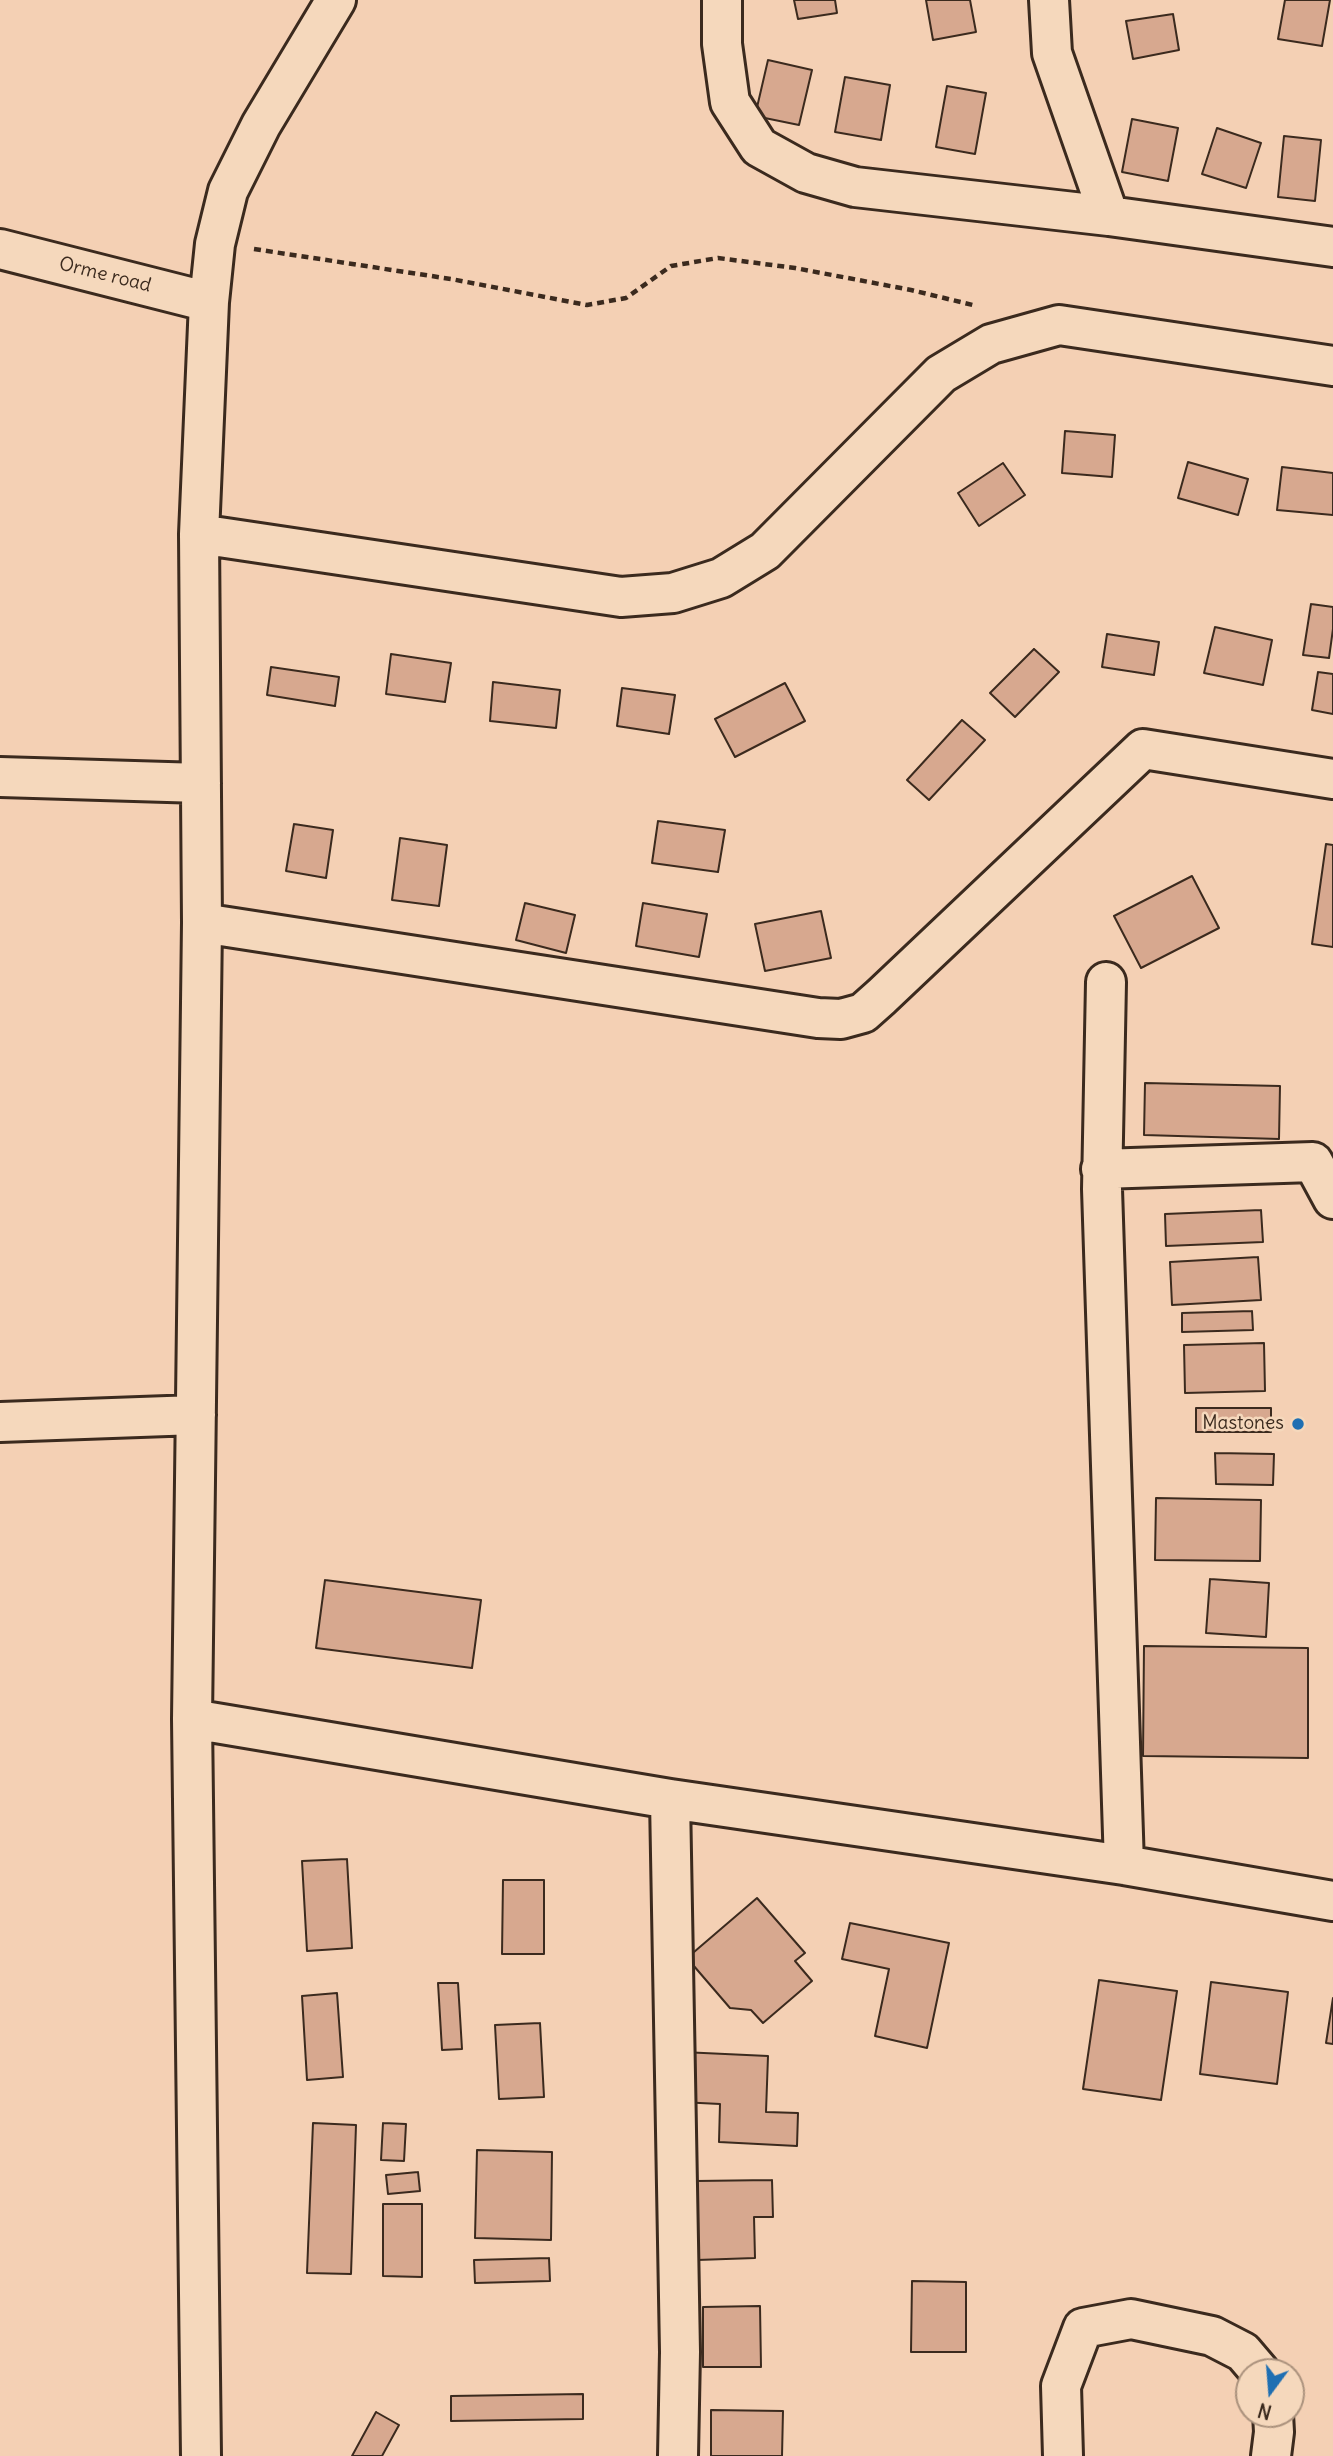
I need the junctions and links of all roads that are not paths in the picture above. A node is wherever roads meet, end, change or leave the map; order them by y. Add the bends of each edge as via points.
1 (335, 0) edge
2 (722, 0) edge
3 (1049, 0) edge
4 (1109, 216) junction
5 (1333, 247) edge
6 (0, 249) edge
7 (209, 302) junction
8 (1333, 366) edge
9 (199, 534) junction
10 (0, 777) edge
11 (1333, 779) edge
12 (201, 783) junction
13 (202, 923) junction
14 (1106, 982) dead end
15 (1101, 1170) junction
16 (1333, 1199) edge
17 (196, 1415) junction
18 (0, 1422) edge
19 (192, 1719) junction
20 (670, 1799) junction
21 (1124, 1865) junction
22 (1333, 1901) edge
23 (1248, 2358) edge
24 (1275, 2428) edge
25 (201, 2456) edge
26 (678, 2456) edge
27 (1063, 2456) edge
28 (1271, 2456) edge

1 - 7 street via 228,191 215,244
2 - 4 street via 730,102 760,147 806,173 855,187
3 - 4 street via 1052,52
4 - 5 street
6 - 7 street, Orme road
7 - 9 street
8 - 9 street via 1059,325 991,344 941,374 765,551 721,578 673,593 621,597
9 - 12 street
10 - 12 street
11 - 13 street via 1143,749 881,997 863,1013 841,1019
12 - 13 street
13 - 17 street
14 - 15 street
15 - 16 street via 1313,1163
15 - 21 street
17 - 18 street
17 - 19 street
19 - 20 street
19 - 25 street
20 - 21 street
20 - 26 street
21 - 22 street
23 - 27 street via 1212,2336 1131,2319 1083,2328 1061,2386
24 - 28 street

